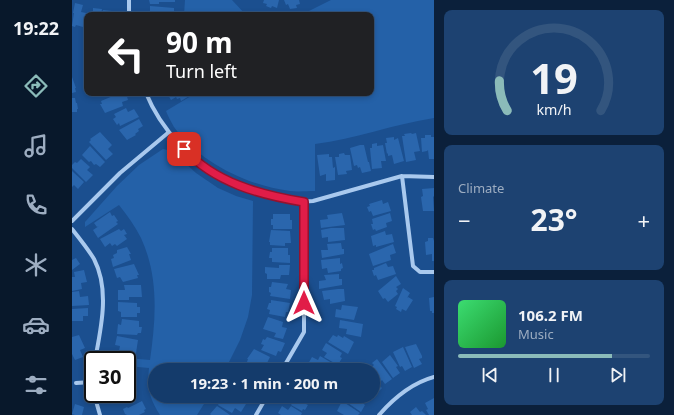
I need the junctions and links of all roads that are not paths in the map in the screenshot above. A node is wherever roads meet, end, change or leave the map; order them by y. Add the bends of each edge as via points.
1 (129, 0) edge
2 (129, 12) edge
3 (147, 96) edge
4 (169, 132) junction
5 (402, 176) junction
6 (434, 177) edge
7 (304, 202) junction
8 (72, 221) edge
9 (72, 229) edge
10 (434, 272) edge
11 (97, 351) edge
12 (286, 363) edge
13 (434, 377) edge
14 (76, 383) dead end
15 (84, 383) edge
16 (97, 403) edge
17 (263, 403) edge
18 (100, 415) edge
19 (256, 415) edge
20 (379, 415) edge

1 - 2 street
3 - 4 street
4 - 7 street via 192,158 228,182 272,196
4 - 8 street via 120,173
5 - 6 street
5 - 7 street
5 - 10 street via 413,266 420,272
7 - 12 street via 304,332
9 - 11 street via 94,260 101,282 103,308
13 - 20 street via 402,393
14 - 15 street
16 - 18 street
17 - 19 street

